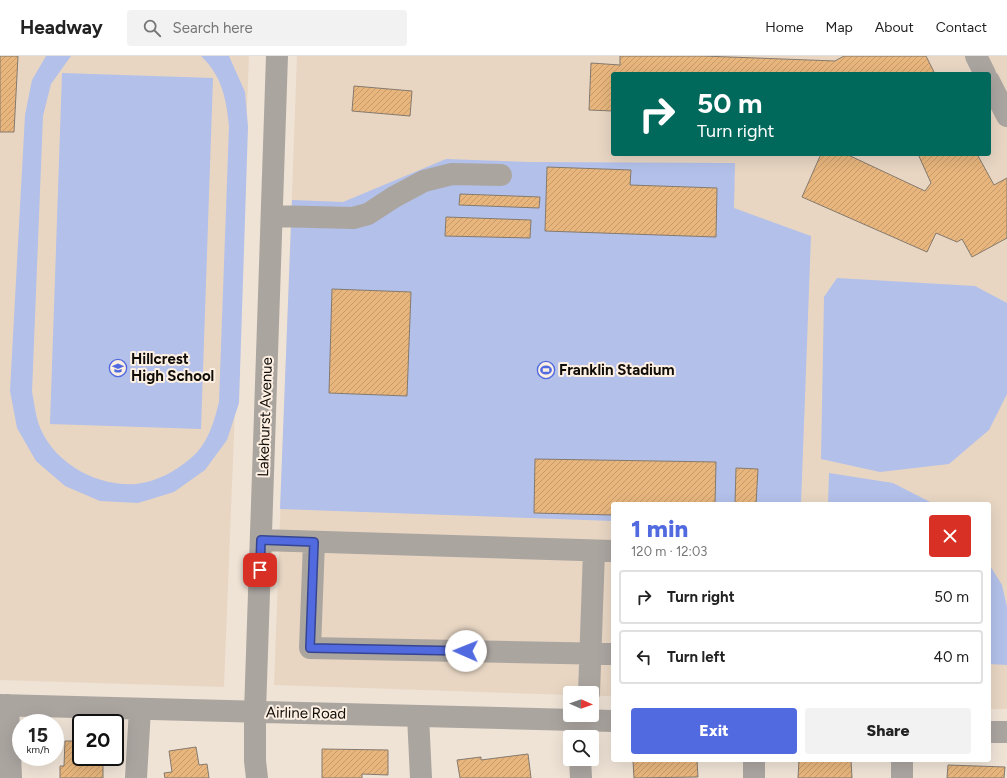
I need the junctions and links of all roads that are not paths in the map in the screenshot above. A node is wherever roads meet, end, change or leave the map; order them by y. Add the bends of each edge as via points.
1 (277, 56) edge
2 (976, 56) edge
3 (984, 72) edge
4 (991, 86) edge
5 (1007, 116) edge
6 (502, 175) dead end
7 (272, 216) junction
8 (261, 540) junction
9 (314, 542) junction
10 (604, 551) edge
11 (590, 654) junction
12 (611, 654) edge
13 (589, 686) edge
14 (4, 705) edge
15 (140, 709) junction
16 (255, 712) junction
17 (418, 716) junction
18 (611, 721) edge
19 (582, 723) edge
20 (991, 732) edge
21 (1007, 732) edge
22 (754, 762) edge
23 (902, 762) edge
24 (580, 766) edge
25 (11, 778) edge
26 (136, 778) edge
27 (257, 778) edge
28 (421, 778) edge
29 (581, 778) edge
30 (754, 778) edge
31 (902, 778) edge

1 - 7 street, Lakehurst Avenue
2 - 3 street
4 - 5 street
6 - 7 street via 452,174 424,181 394,196 368,214 352,218
7 - 8 street, Lakehurst Avenue
8 - 9 street
8 - 16 street, Lakehurst Avenue
9 - 10 street
9 - 11 street via 310,648
10 - 11 street
11 - 12 street
11 - 13 street
14 - 15 street, Airline Road
14 - 25 street
15 - 16 street, Airline Road
15 - 26 street
16 - 17 street, Airline Road
16 - 27 street, Lakehurst Avenue via 254,761
17 - 19 street, Airline Road
17 - 28 street
18 - 19 street, Airline Road
20 - 21 street
22 - 30 street
23 - 31 street
24 - 29 street

